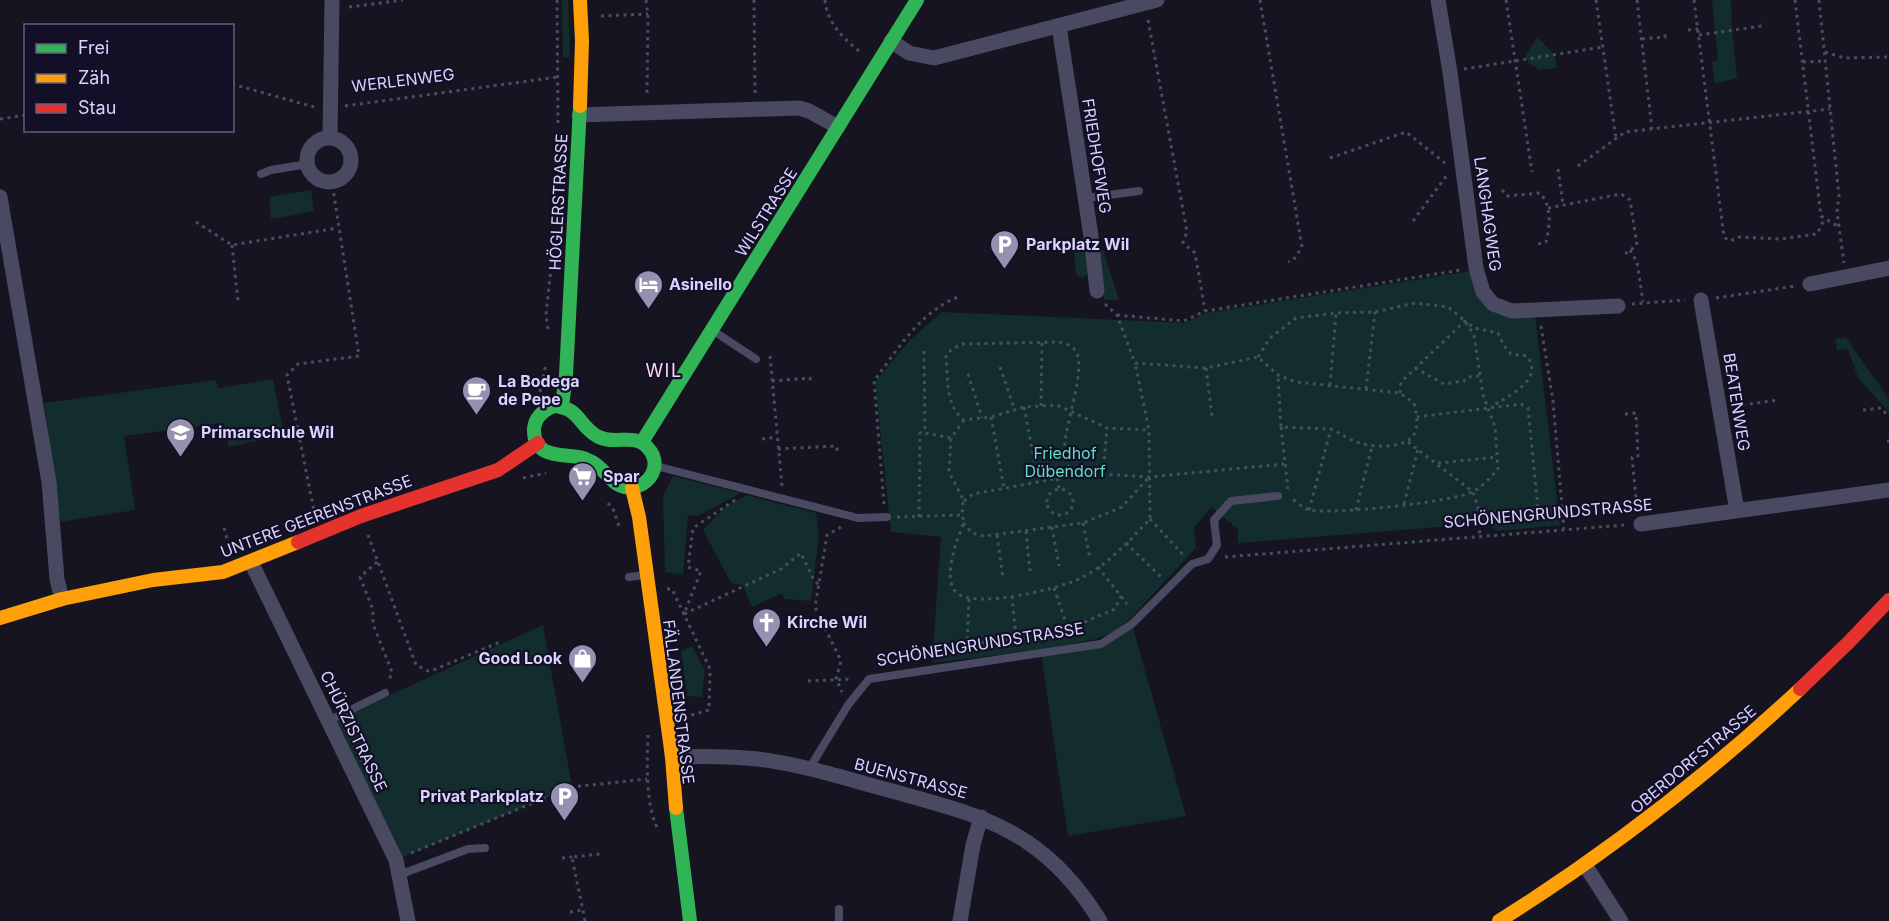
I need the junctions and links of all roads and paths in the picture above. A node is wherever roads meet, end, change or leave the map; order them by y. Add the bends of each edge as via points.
1 (403, 0) edge
2 (557, 0) edge
3 (580, 0) edge
4 (646, 0) edge
5 (754, 0) edge
6 (825, 0) edge
7 (917, 0) edge
8 (1260, 0) edge
9 (1438, 0) edge
10 (1506, 0) edge
11 (1596, 0) edge
12 (1637, 0) edge
13 (1694, 0) edge
14 (1795, 0) edge
15 (1819, 0) edge
16 (1151, 2) edge
17 (332, 5) edge
18 (648, 14) junction
19 (593, 16) dead end
20 (1059, 26) junction
21 (1762, 26) dead end
22 (1698, 29) junction
23 (1688, 30) dead end
24 (1665, 32) dead end
25 (1699, 35) junction
26 (1642, 39) junction
27 (891, 41) junction
28 (1603, 47) junction
29 (1825, 52) junction
30 (866, 56) dead end
31 (1889, 57) edge
32 (1515, 61) junction
33 (1826, 61) junction
34 (1803, 62) junction
35 (1450, 72) junction
36 (558, 77) junction
37 (234, 84) edge
38 (332, 107) junction
39 (1830, 109) junction
40 (755, 110) junction
41 (1809, 111) junction
42 (646, 113) junction
43 (24, 115) edge
44 (579, 115) junction
45 (0, 119) edge
46 (1710, 123) junction
47 (838, 127) junction
48 (1652, 129) junction
49 (558, 131) dead end
50 (330, 138) junction
51 (1616, 139) junction
52 (1330, 159) dead end
53 (308, 165) junction
54 (1578, 166) dead end
55 (1558, 169) dead end
56 (1532, 172) dead end
57 (261, 174) dead end
58 (332, 182) junction
59 (1502, 190) dead end
60 (1139, 191) dead end
61 (0, 197) edge
62 (1086, 198) junction
63 (1563, 205) junction
64 (1548, 208) junction
65 (1825, 218) junction
66 (1413, 221) dead end
67 (196, 222) dead end
68 (1839, 227) junction
69 (338, 228) junction
70 (232, 245) junction
71 (1535, 245) dead end
72 (1630, 250) junction
73 (1625, 254) dead end
74 (1288, 262) dead end
75 (552, 264) dead end
76 (1476, 268) junction
77 (1889, 268) edge
78 (1846, 276) junction
79 (1810, 284) dead end
80 (1097, 291) dead end
81 (961, 296) dead end
82 (1701, 300) dead end
83 (238, 301) dead end
84 (1643, 302) dead end
85 (1618, 306) dead end
86 (1538, 310) junction
87 (1205, 312) junction
88 (1375, 312) junction
89 (1336, 313) junction
90 (1465, 321) junction
91 (712, 330) junction
92 (549, 338) dead end
93 (1042, 342) junction
94 (924, 351) dead end
95 (547, 352) dead end
96 (746, 353) junction
97 (1258, 357) junction
98 (756, 359) dead end
99 (1135, 363) junction
100 (1000, 367) dead end
101 (1206, 368) junction
102 (1416, 368) junction
103 (968, 374) dead end
104 (1278, 375) junction
105 (1480, 375) junction
106 (772, 381) junction
107 (811, 384) dead end
108 (1330, 385) junction
109 (1366, 389) junction
110 (1400, 393) junction
111 (534, 399) dead end
112 (1778, 400) dead end
113 (562, 406) junction
114 (1041, 406) junction
115 (1024, 407) junction
116 (1014, 409) junction
117 (1488, 409) junction
118 (1719, 409) junction
119 (1863, 410) dead end
120 (1071, 412) junction
121 (1625, 414) dead end
122 (991, 417) junction
123 (1212, 417) dead end
124 (1418, 417) junction
125 (1889, 417) edge
126 (982, 418) junction
127 (964, 420) junction
128 (1107, 428) junction
129 (1281, 428) junction
130 (1331, 429) junction
131 (1149, 430) junction
132 (925, 433) junction
133 (777, 437) junction
134 (951, 438) junction
135 (762, 439) dead end
136 (642, 442) junction
137 (1408, 442) junction
138 (537, 443) junction
139 (1372, 446) junction
140 (778, 449) junction
141 (1418, 449) junction
142 (838, 452) dead end
143 (1497, 457) junction
144 (1436, 463) junction
145 (1285, 464) junction
146 (655, 465) junction
147 (548, 473) dead end
148 (1103, 474) junction
149 (1071, 475) junction
150 (1149, 477) junction
151 (526, 478) dead end
152 (1057, 478) junction
153 (1038, 481) junction
154 (782, 486) dead end
155 (632, 488) junction
156 (1004, 488) junction
157 (1059, 489) junction
158 (1628, 490) dead end
159 (1635, 490) junction
160 (1889, 490) edge
161 (1473, 492) junction
162 (1278, 496) dead end
163 (606, 499) dead end
164 (964, 501) junction
165 (1404, 504) junction
166 (725, 505) dead end
167 (1478, 508) junction
168 (1309, 510) junction
169 (1356, 510) junction
170 (1737, 511) junction
171 (962, 515) junction
172 (362, 516) junction
173 (886, 517) junction
174 (919, 517) junction
175 (858, 518) junction
176 (1150, 519) junction
177 (963, 523) junction
178 (1083, 523) junction
179 (1640, 524) junction
180 (1052, 527) junction
181 (225, 528) dead end
182 (1564, 530) junction
183 (621, 531) dead end
184 (1026, 531) junction
185 (319, 532) junction
186 (997, 535) junction
187 (1480, 537) junction
188 (1126, 543) junction
189 (230, 550) dead end
190 (1090, 559) dead end
191 (1209, 559) junction
192 (251, 562) junction
193 (377, 562) junction
194 (1192, 564) junction
195 (1059, 566) dead end
196 (1098, 567) junction
197 (1030, 571) dead end
198 (646, 575) junction
199 (629, 577) dead end
200 (1003, 578) dead end
201 (819, 585) junction
202 (1170, 585) junction
203 (1054, 588) junction
204 (672, 589) dead end
205 (1012, 596) junction
206 (1121, 596) junction
207 (62, 599) junction
208 (969, 599) junction
209 (1888, 603) edge
210 (1127, 604) dead end
211 (684, 614) junction
212 (0, 618) edge
213 (1068, 629) junction
214 (1016, 639) junction
215 (500, 642) dead end
216 (836, 679) junction
217 (869, 679) junction
218 (389, 681) dead end
219 (808, 681) dead end
220 (385, 693) dead end
221 (688, 716) dead end
222 (330, 720) junction
223 (647, 754) dead end
224 (672, 757) junction
225 (809, 769) junction
226 (647, 779) junction
227 (981, 817) junction
228 (663, 840) dead end
229 (485, 848) dead end
230 (600, 854) dead end
231 (572, 857) junction
232 (562, 858) dead end
233 (1585, 865) junction
234 (398, 867) junction
235 (839, 909) dead end
236 (583, 910) junction
237 (570, 912) dead end
238 (408, 921) edge
239 (585, 921) edge
240 (690, 921) edge
241 (839, 921) edge
242 (960, 921) edge
243 (1100, 921) edge
244 (1499, 921) edge
245 (1621, 921) edge

1 - 17 path
2 - 36 path
3 - 44 street, HÖGLERSTRASSE
4 - 18 path
5 - 40 path
6 - 30 path via 833,24 846,41
7 - 27 street, WILSTRASSE
8 - 74 path via 1302,247
9 - 35 street, LANGHAGWEG
10 - 32 path
11 - 28 path
12 - 26 path
13 - 22 path
14 - 34 path
15 - 29 path
16 - 20 street
16 - 87 path via 1187,232 1183,243 1195,253
17 - 38 street
18 - 19 path
18 - 42 path
20 - 27 street via 934,58 909,53
20 - 62 street, FRIEDHOFWEG
21 - 25 path
22 - 23 path
22 - 25 path
24 - 26 path via 1665,37
25 - 46 path
26 - 48 path
27 - 47 street, WILSTRASSE
28 - 32 path
28 - 51 path
29 - 31 path via 1844,58
29 - 33 path
32 - 35 path
32 - 56 path
33 - 34 path
33 - 39 path
34 - 41 path
35 - 76 street, LANGHAGWEG
36 - 38 path, WERLENWEG
36 - 49 path
37 - 38 path, WERLENWEG via 310,107
38 - 50 street
39 - 41 path
39 - 68 path
40 - 42 street
40 - 47 street via 799,108
41 - 46 path
41 - 65 path via 1821,216
42 - 44 street
43 - 45 path
44 - 113 street, HÖGLERSTRASSE
46 - 48 path
46 - 65 path via 1724,237 1729,241 1740,237 1780,239 1817,234
47 - 91 street, WILSTRASSE
48 - 51 path via 1625,132
50 - 53 street via 312,146
50 - 58 street via 344,143 351,156 349,171
51 - 54 path
52 - 66 path via 1406,132 1451,168
53 - 57 lane
53 - 58 street via 319,180
55 - 63 path
58 - 69 path
59 - 64 path via 1507,196 1540,194
60 - 62 lane
61 - 207 street via 49,482
62 - 80 street, FRIEDHOFWEG
63 - 64 path
63 - 72 path via 1621,194 1630,200 1637,245
64 - 71 path via 1546,242
65 - 68 path
67 - 70 path
68 - 78 path
69 - 70 path
69 - 185 path via 359,356 298,364 287,375
70 - 83 path
72 - 73 path
72 - 84 path via 1637,262
75 - 92 path via 546,314
76 - 86 street, LANGHAGWEG via 1483,292 1493,304 1512,312
76 - 87 path
77 - 78 street
78 - 79 street
81 - 173 path via 934,309 900,345 874,381
82 - 118 street, BEATENWEG
85 - 86 street, LANGHAGWEG
86 - 182 path via 1553,401
87 - 99 path via 1184,321 1117,315
88 - 89 path
88 - 90 path via 1415,303 1448,307
88 - 109 path
89 - 97 path via 1296,318 1270,338
89 - 108 path
90 - 102 path
90 - 105 path via 1474,335
90 - 117 path via 1474,328 1498,333 1511,354 1527,356 1531,361 1532,371 1526,384
91 - 96 lane
91 - 136 street, WILSTRASSE
93 - 114 path
93 - 120 path via 1065,343 1075,350 1078,380
93 - 127 path via 962,344 952,349 946,356 950,400 956,414
94 - 132 path
95 - 111 path via 540,393
96 - 98 lane
96 - 106 path via 762,350 770,356
97 - 101 path
97 - 104 path
99 - 101 path
99 - 131 path
100 - 116 path
101 - 123 path
102 - 105 path via 1444,384
102 - 110 path via 1401,382
103 - 126 path
104 - 108 path via 1296,382
104 - 129 path
105 - 117 path
106 - 107 path via 810,378
106 - 133 path
108 - 109 path
109 - 110 path
110 - 124 path via 1414,403
112 - 118 path
113 - 136 street via 578,414 598,437
113 - 138 street via 548,408 538,417 534,429
114 - 115 path
114 - 120 path via 1057,405
115 - 116 path
115 - 153 path
116 - 122 path
117 - 124 path
117 - 143 path via 1495,427
117 - 167 path via 1521,404 1528,408 1538,509 1532,516 1518,518
118 - 170 street, BEATENWEG
119 - 125 path via 1881,408
120 - 128 path
120 - 149 path via 1065,445
121 - 159 path via 1636,413 1638,456 1632,457
122 - 126 path
122 - 156 path
124 - 137 path via 1416,431
126 - 127 path
127 - 134 path
128 - 131 path
128 - 148 path
129 - 130 path
129 - 145 path
130 - 139 path
130 - 168 path
131 - 150 path
132 - 134 path
132 - 174 path via 920,433
133 - 135 path
133 - 140 path
134 - 164 path via 949,472
136 - 146 street via 652,452
137 - 139 path
137 - 141 path
138 - 155 street via 551,454 588,459 617,484
138 - 172 street, UNTERE GEERENSTRASSE via 498,470
139 - 169 path
140 - 142 path via 836,447
140 - 154 path
141 - 144 path
141 - 165 path
143 - 144 path
143 - 161 path via 1498,469
144 - 161 path
145 - 150 path
145 - 168 path via 1288,496
146 - 155 street via 647,482
146 - 175 lane
147 - 151 path
148 - 149 path
148 - 150 path
149 - 152 path
150 - 176 path
150 - 178 path via 1122,507
152 - 153 path
152 - 157 path
153 - 156 path
155 - 198 street, FÄLLANDENSTRASSE
156 - 164 path
157 - 157 path via 1052,492 1048,503 1051,511 1063,514 1073,502 1068,491
158 - 159 path
159 - 179 path
160 - 170 street, SCHÖNENGRUNDSTRASSE
161 - 165 path
161 - 167 path
162 - 191 lane via 1231,501 1214,520 1217,545
163 - 183 path
164 - 171 path
165 - 169 path
166 - 211 path via 693,528 688,567 701,571
167 - 187 path
168 - 169 path
170 - 179 street, SCHÖNENGRUNDSTRASSE
171 - 174 path
171 - 177 path
172 - 185 street, UNTERE GEERENSTRASSE
172 - 193 path
173 - 174 path
173 - 175 lane
175 - 201 path via 827,535
176 - 188 path
176 - 194 path
177 - 186 path via 972,532
177 - 208 path via 950,580 956,592
178 - 180 path
178 - 190 path
179 - 182 path, SCHÖNENGRUNDSTRASSE
180 - 184 path
180 - 195 path
181 - 189 path
182 - 187 path, SCHÖNENGRUNDSTRASSE
184 - 186 path
184 - 197 path
185 - 192 street, UNTERE GEERENSTRASSE
186 - 200 path
187 - 191 path, SCHÖNENGRUNDSTRASSE
188 - 196 path
188 - 202 path
191 - 194 lane, SCHÖNENGRUNDSTRASSE
192 - 207 street, UNTERE GEERENSTRASSE via 208,575 153,580
192 - 222 street, CHÜRZISTRASSE
193 - 215 path via 416,665 421,669 436,669
193 - 218 path via 360,577 392,672
194 - 202 lane, SCHÖNENGRUNDSTRASSE
196 - 203 path
196 - 206 path
198 - 199 lane
198 - 224 street, FÄLLANDENSTRASSE
201 - 211 path via 801,553 781,569
201 - 216 path via 815,607 841,661
202 - 217 lane, SCHÖNENGRUNDSTRASSE via 1132,624 1101,644
203 - 205 path
203 - 213 path
204 - 211 path
205 - 208 path
205 - 214 path
206 - 210 path
206 - 213 path via 1115,609
207 - 212 street, UNTERE GEERENSTRASSE
208 - 214 path via 967,644
209 - 233 street, OBERDORFSTRASSE via 1734,749
211 - 221 path via 710,669 709,710
213 - 214 path
216 - 217 path
216 - 219 path
217 - 225 lane, SCHÖNENGRUNDSTRASSE via 848,705
220 - 222 lane
222 - 234 street, CHÜRZISTRASSE
223 - 226 path
224 - 225 street, BUENSTRASSE via 759,759
224 - 240 street, FÄLLANDENSTRASSE
225 - 227 street, BUENSTRASSE
226 - 228 path via 654,824
226 - 234 path via 572,787
227 - 242 street
227 - 243 street, BUENSTRASSE via 1046,856 1088,901
229 - 234 lane
230 - 231 path
231 - 232 path
231 - 236 path
233 - 244 street, OBERDORFSTRASSE
233 - 245 street
234 - 238 street, CHÜRZISTRASSE
235 - 241 lane
236 - 237 path
236 - 239 path

